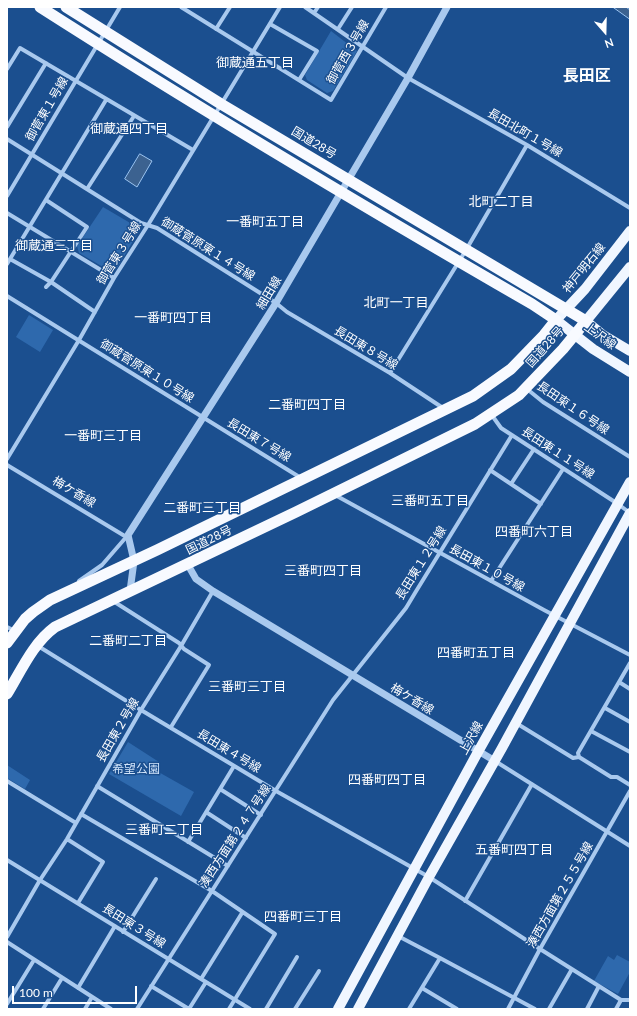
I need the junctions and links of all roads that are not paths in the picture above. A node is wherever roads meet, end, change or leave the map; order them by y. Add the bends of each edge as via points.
1 (40, 7) edge
2 (66, 7) edge
3 (120, 7) edge
4 (181, 7) edge
5 (230, 7) edge
6 (280, 7) edge
7 (305, 7) edge
8 (318, 7) edge
9 (352, 7) edge
10 (386, 7) edge
11 (447, 7) edge
12 (187, 9) edge
13 (314, 13) junction
14 (270, 24) junction
15 (216, 29) junction
16 (338, 29) junction
17 (105, 31) junction
18 (97, 44) junction
19 (363, 46) junction
20 (253, 52) junction
21 (9, 62) edge
22 (46, 63) junction
23 (7, 69) edge
24 (408, 78) junction
25 (75, 80) junction
26 (299, 80) junction
27 (106, 100) junction
28 (221, 104) junction
29 (215, 115) junction
30 (134, 116) junction
31 (7, 127) edge
32 (7, 139) edge
33 (527, 145) junction
34 (193, 150) junction
35 (32, 155) junction
36 (62, 173) junction
37 (348, 179) junction
38 (87, 189) junction
39 (342, 193) junction
40 (7, 196) edge
41 (46, 200) junction
42 (630, 208) edge
43 (7, 213) edge
44 (148, 225) junction
45 (29, 226) junction
46 (630, 231) edge
47 (466, 250) junction
48 (71, 252) junction
49 (10, 259) junction
50 (458, 262) junction
51 (7, 264) edge
52 (630, 267) edge
53 (114, 278) junction
54 (51, 282) junction
55 (46, 287) dead end
56 (7, 296) edge
57 (276, 304) junction
58 (568, 309) junction
59 (95, 312) junction
60 (556, 320) junction
61 (586, 321) junction
62 (575, 334) junction
63 (79, 340) junction
64 (630, 351) edge
65 (630, 372) edge
66 (390, 374) junction
67 (526, 388) junction
68 (444, 410) junction
69 (491, 414) junction
70 (204, 418) junction
71 (512, 435) junction
72 (534, 449) junction
73 (630, 457) edge
74 (7, 459) edge
75 (7, 465) edge
76 (564, 469) junction
77 (490, 470) junction
78 (303, 480) junction
79 (630, 482) edge
80 (511, 484) junction
81 (332, 494) junction
82 (541, 504) junction
83 (618, 504) junction
84 (630, 513) edge
85 (127, 537) junction
86 (440, 553) junction
87 (134, 561) junction
88 (188, 564) junction
89 (492, 581) junction
90 (130, 591) junction
91 (213, 591) junction
92 (59, 596) junction
93 (111, 600) junction
94 (554, 616) junction
95 (569, 624) junction
96 (11, 629) edge
97 (7, 643) edge
98 (36, 645) junction
99 (181, 646) junction
100 (630, 655) edge
101 (630, 663) edge
102 (352, 675) junction
103 (619, 682) junction
104 (630, 689) edge
105 (7, 694) edge
106 (605, 708) junction
107 (141, 710) junction
108 (630, 722) edge
109 (516, 723) junction
110 (171, 727) junction
111 (591, 731) junction
112 (479, 750) junction
113 (630, 752) edge
114 (579, 756) junction
115 (495, 761) junction
116 (234, 766) junction
117 (7, 781) edge
118 (532, 784) junction
119 (630, 785) edge
120 (97, 786) junction
121 (220, 789) junction
122 (276, 791) junction
123 (630, 791) edge
124 (206, 812) junction
125 (81, 814) junction
126 (261, 815) junction
127 (76, 823) junction
128 (607, 831) junction
129 (246, 838) junction
130 (67, 839) junction
131 (188, 842) junction
132 (630, 846) edge
133 (7, 860) edge
134 (228, 866) junction
135 (414, 868) junction
136 (429, 877) junction
137 (156, 879) dead end
138 (40, 880) junction
139 (212, 891) junction
140 (465, 901) junction
141 (78, 904) junction
142 (242, 913) junction
143 (115, 926) junction
144 (123, 932) junction
145 (398, 936) junction
146 (7, 937) edge
147 (7, 942) edge
148 (540, 949) junction
149 (297, 957) dead end
150 (440, 958) junction
151 (169, 959) junction
152 (34, 960) junction
153 (572, 969) junction
154 (319, 971) dead end
155 (62, 978) junction
156 (201, 979) junction
157 (206, 982) junction
158 (151, 986) junction
159 (599, 986) junction
160 (78, 988) junction
161 (422, 988) junction
162 (92, 997) junction
163 (514, 998) junction
164 (235, 1000) junction
165 (621, 1000) junction
166 (630, 1000) edge
167 (7, 1004) edge
168 (43, 1009) edge
169 (85, 1009) edge
170 (111, 1009) edge
171 (137, 1009) edge
172 (189, 1009) edge
173 (229, 1009) edge
174 (250, 1009) edge
175 (266, 1009) edge
176 (295, 1009) edge
177 (338, 1009) edge
178 (358, 1009) edge
179 (410, 1009) edge
180 (457, 1009) edge
181 (508, 1009) edge
182 (535, 1009) edge
183 (549, 1009) edge
184 (586, 1009) edge
185 (616, 1009) edge

1 - 18 highway, 国道28号
2 - 17 highway, 国道28号
3 - 17 street, 御菅東１号線
4 - 12 street, 御菅西３号線
5 - 15 street
6 - 14 street, 御菅東３号線
7 - 13 street, 長田北町１号線
8 - 13 street
9 - 16 street
10 - 19 street, 御菅西３号線
11 - 24 street, 細田線
12 - 15 street, 御菅西３号線
13 - 16 street, 長田北町１号線
14 - 20 street, 御菅東３号線
14 - 26 street via 317,51
15 - 20 street, 御菅西３号線
16 - 19 street, 長田北町１号線
17 - 18 street, 御菅東１号線
17 - 28 highway, 国道28号
18 - 25 street, 御菅東１号線
18 - 29 highway, 国道28号
19 - 24 street, 長田北町１号線
19 - 26 street, 御菅西３号線 via 331,100
20 - 26 street, 御菅西３号線
20 - 28 street, 御菅東３号線
21 - 22 street via 20,48
21 - 23 street
22 - 25 street
22 - 31 street
24 - 33 street, 長田北町１号線
24 - 37 street, 細田線
25 - 27 street
25 - 35 street, 御菅東１号線
27 - 30 street
27 - 36 street
28 - 29 street, 御菅東３号線
28 - 37 highway, 国道28号
29 - 34 street, 御菅東３号線
29 - 39 highway, 国道28号
30 - 34 street
30 - 38 street
32 - 35 street, 御蔵菅原東１４号線
33 - 42 street, 長田北町１号線
33 - 47 street
34 - 44 street, 御菅東３号線
35 - 36 street, 御蔵菅原東１４号線
35 - 40 street, 御菅東１号線
36 - 38 street, 御蔵菅原東１４号線
36 - 41 street
37 - 39 street, 細田線
37 - 47 highway, 国道28号
38 - 44 street, 御蔵菅原東１４号線
39 - 50 highway, 国道28号
39 - 57 street, 細田線
41 - 45 street
41 - 48 street via 87,227
43 - 45 street
44 - 53 street, 御菅東３号線
44 - 57 street, 御蔵菅原東１４号線 via 157,228
45 - 48 street
45 - 49 street
46 - 58 main road, 神戸明石線
47 - 50 street
47 - 58 highway, 国道28号
48 - 53 street
48 - 54 street
49 - 51 street
49 - 54 street
50 - 60 highway, 国道28号
50 - 66 street
52 - 61 main road
53 - 59 street, 御菅東３号線
54 - 55 street
54 - 59 street
56 - 63 street
57 - 66 street, 長田東８号線
57 - 70 street, 細田線
58 - 60 main road, 神戸明石線
58 - 61 highway, 国道28号
59 - 63 street, 御菅東３号線
60 - 62 main road, 上沢線
60 - 68 highway, 国道28号 via 510,369 474,396
61 - 62 highway, 国道28号
61 - 64 main road, 上沢線
62 - 65 main road, 上沢線 via 593,349
62 - 67 highway, 国道28号
63 - 70 street, 御蔵菅原東１０号線
63 - 74 street, 御菅東３号線
66 - 68 street, 長田東８号線
67 - 69 highway, 国道28号
67 - 73 street, 長田東１６号線 via 543,402
68 - 78 highway, 国道28号
69 - 71 street, 長田東１１号線 via 502,428
69 - 81 highway, 国道28号
70 - 78 street, 長田東７号線
70 - 85 street, 細田線
71 - 72 street, 長田東１１号線
71 - 77 street, 長田東１２号線
72 - 76 street, 長田東１１号線
72 - 80 street
75 - 85 street, 梅ケ香線
76 - 82 street
76 - 83 street, 長田東１１号線
77 - 80 street
77 - 86 street, 長田東１２号線
78 - 87 highway, 国道28号
79 - 83 main road, 上沢線
80 - 82 street
81 - 86 street, 長田東１０号線
81 - 88 highway, 国道28号
82 - 89 street
83 - 84 street, 長田東１１号線
83 - 94 main road, 上沢線
84 - 95 main road
85 - 87 street
85 - 92 street via 102,565
86 - 89 street, 長田東１０号線
86 - 102 street, 長田東１２号線 via 406,608
87 - 90 street
87 - 92 highway, 国道28号
88 - 90 highway, 国道28号
88 - 91 street, 梅ケ香線 via 196,579
89 - 94 street, 長田東１０号線
90 - 93 highway, 国道28号
91 - 99 street, 長田東２号線
91 - 102 street, 梅ケ香線
92 - 96 highway, 国道28号
93 - 98 highway, 国道28号 via 56,627
93 - 99 street
94 - 95 street, 長田東１０号線
94 - 112 main road, 上沢線
95 - 100 street, 長田東１０号線
95 - 109 main road
96 - 97 highway, 国道28号
98 - 105 highway, 国道28号
98 - 107 street, 長田東４号線
99 - 107 street, 長田東２号線
99 - 110 street via 210,665
101 - 103 street
102 - 112 street, 梅ケ香線
102 - 122 street, 湊西方面第２４７号線 via 333,700
103 - 104 street
103 - 106 street
106 - 108 street
106 - 111 street
107 - 110 street, 長田東４号線
107 - 120 street, 長田東２号線
109 - 114 street via 573,758
109 - 115 main road
110 - 116 street, 長田東４号線
111 - 113 street
111 - 114 street via 578,753
112 - 115 street, 梅ケ香線
112 - 135 main road, 上沢線
114 - 119 street via 611,777 617,777
115 - 118 street, 梅ケ香線
115 - 136 main road
116 - 121 street
116 - 122 street, 長田東４号線
117 - 127 street
118 - 128 street, 梅ケ香線
118 - 140 street
120 - 125 street, 長田東２号線
120 - 131 street
121 - 124 street
121 - 126 street
122 - 126 street, 湊西方面第２４７号線
122 - 135 street, 長田東４号線
123 - 128 street, 湊西方面第２５５号線
124 - 129 street
124 - 131 street
125 - 127 street, 長田東２号線
125 - 139 street
126 - 129 street, 湊西方面第２４７号線
127 - 130 street, 長田東２号線
128 - 132 street, 梅ケ香線
128 - 148 street, 湊西方面第２５５号線
129 - 134 street, 湊西方面第２４７号線
130 - 138 street, 長田東２号線
130 - 141 street via 103,862
131 - 134 street
133 - 138 street, 長田東３号線
134 - 139 street, 湊西方面第２４７号線
135 - 136 street, 長田東４号線
135 - 177 main road, 上沢線
136 - 140 street, 長田東４号線
136 - 145 main road
137 - 144 street
138 - 141 street, 長田東３号線
138 - 146 street, 長田東２号線
139 - 142 street
139 - 151 street, 湊西方面第２４７号線
140 - 148 street, 長田東４号線
141 - 143 street, 長田東３号線
142 - 156 street
142 - 164 street via 275,934
143 - 144 street, 長田東３号線
143 - 160 street
144 - 151 street, 長田東３号線
145 - 150 street
145 - 178 main road
147 - 152 street
148 - 153 street, 長田東４号線
148 - 163 street, 湊西方面第２５５号線
149 - 175 street
150 - 161 street
150 - 163 street
151 - 156 street, 長田東３号線
151 - 158 street, 湊西方面第２４７号線
152 - 155 street
152 - 167 street
153 - 159 street, 長田東４号線
153 - 183 street
154 - 176 street
155 - 160 street
155 - 168 street
156 - 157 street, 長田東３号線
157 - 164 street, 長田東３号線
157 - 172 street
158 - 171 street, 湊西方面第２４７号線
158 - 172 street
159 - 165 street, 長田東４号線
159 - 184 street
160 - 162 street
161 - 179 street
161 - 180 street
162 - 169 street
162 - 170 street
163 - 181 street, 湊西方面第２５５号線
163 - 182 street
164 - 173 street
164 - 174 street, 長田東３号線
165 - 166 street
165 - 185 street

